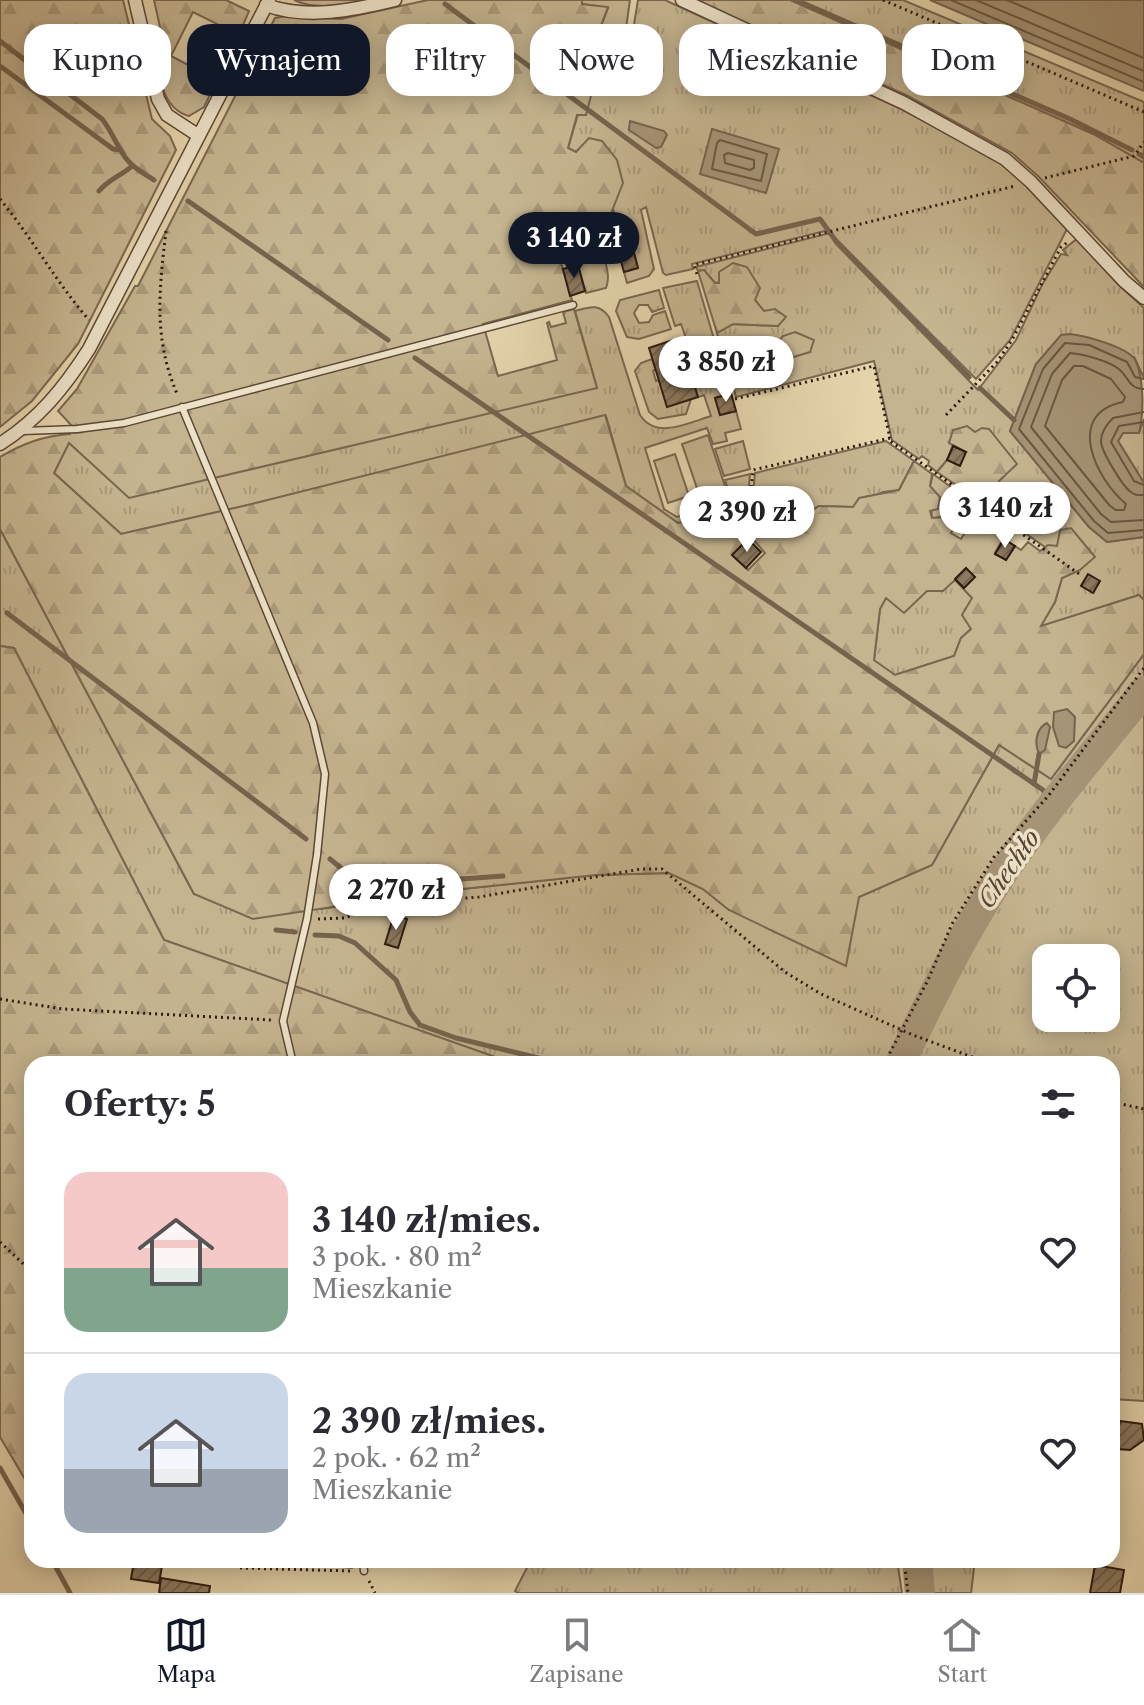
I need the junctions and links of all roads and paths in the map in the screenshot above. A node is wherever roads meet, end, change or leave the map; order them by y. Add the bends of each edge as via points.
1 (135, 0) edge
2 (395, 0) edge
3 (682, 0) edge
4 (883, 0) edge
5 (268, 3) edge
6 (1144, 112) edge
7 (199, 136) junction
8 (1144, 142) edge
9 (1031, 182) junction
10 (0, 199) edge
11 (167, 224) dead end
12 (1061, 247) dead end
13 (697, 274) dead end
14 (1144, 298) edge
15 (573, 305) dead end
16 (92, 322) dead end
17 (735, 399) dead end
18 (182, 407) junction
19 (946, 415) dead end
20 (19, 431) junction
21 (890, 438) junction
22 (0, 444) edge
23 (747, 535) dead end
24 (1082, 576) dead end
25 (1144, 668) edge
26 (307, 919) junction
27 (0, 999) edge
28 (283, 1021) junction
29 (901, 1028) junction
30 (291, 1056) edge
31 (888, 1056) edge
32 (969, 1056) edge
33 (1120, 1104) edge
34 (1144, 1109) edge
35 (0, 1242) edge
36 (24, 1264) edge
37 (240, 1568) dead end
38 (364, 1568) edge
39 (905, 1568) edge
40 (364, 1571) joint
41 (908, 1593) edge

1 - 7 street via 158,99 167,115
2 - 5 street via 341,11 295,11
3 - 9 street via 904,103 981,144
4 - 6 path
5 - 7 street
7 - 20 street via 89,349 45,409
8 - 9 path via 1134,156
9 - 13 path via 694,265
9 - 14 street
10 - 16 path
11 - 18 path via 160,327 166,369
12 - 19 path via 997,362
15 - 18 lane
17 - 21 path via 874,366
18 - 20 lane via 124,423
18 - 26 lane via 313,723 325,774
20 - 22 street
21 - 23 path via 753,470
21 - 24 path
25 - 29 path via 1049,795 994,857 952,924
26 - 28 lane
26 - 29 path via 344,918 381,905 479,897 662,869 785,972 858,1013
27 - 28 path via 63,1009
28 - 30 lane
29 - 31 path
29 - 32 path
33 - 34 path
35 - 36 path
37 - 40 path
38 - 40 lane
39 - 41 path

